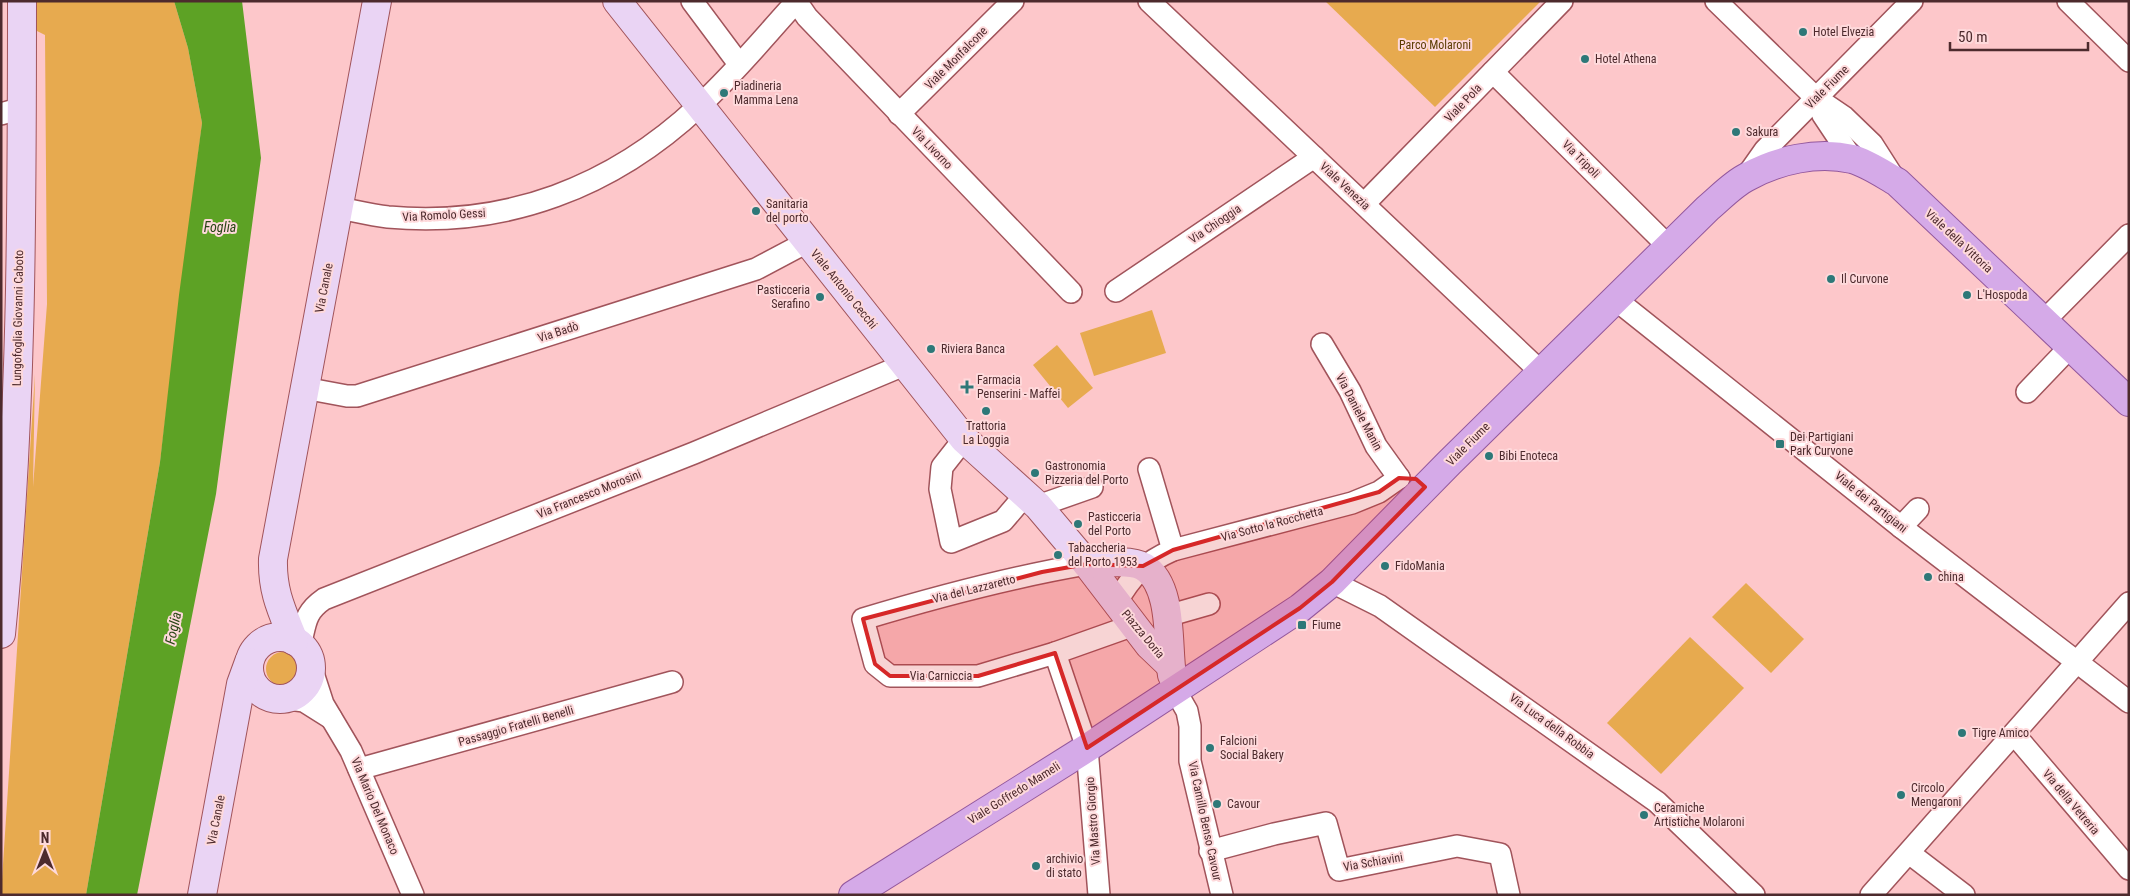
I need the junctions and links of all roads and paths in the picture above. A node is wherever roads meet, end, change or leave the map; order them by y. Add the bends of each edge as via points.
1 (22, 1) edge
2 (617, 1) edge
3 (692, 1) edge
4 (1013, 1) edge
5 (1149, 1) edge
6 (1562, 1) edge
7 (1716, 1) edge
8 (1912, 1) edge
9 (2068, 1) edge
10 (797, 2) edge
11 (378, 6) edge
12 (2129, 61) edge
13 (739, 64) junction
14 (1493, 72) junction
15 (1816, 98) junction
16 (700, 106) junction
17 (12, 111) edge
18 (900, 114) junction
19 (1314, 158) junction
20 (1853, 160) junction
21 (1746, 177) junction
22 (1896, 182) junction
23 (1364, 204) junction
24 (345, 209) junction
25 (2129, 235) edge
26 (807, 242) junction
27 (1669, 247) junction
28 (1116, 291) dead end
29 (1071, 292) dead end
30 (1615, 299) junction
31 (2045, 320) junction
32 (1322, 344) dead end
33 (2071, 346) junction
34 (904, 365) junction
35 (1541, 372) junction
36 (9, 374) edge
37 (304, 388) junction
38 (2027, 392) dead end
39 (2129, 402) edge
40 (964, 439) junction
41 (1148, 469) dead end
42 (1399, 478) junction
43 (1092, 487) dead end
44 (1425, 487) junction
45 (1032, 500) junction
46 (1918, 509) dead end
47 (1901, 526) junction
48 (1173, 550) junction
49 (273, 559) junction
50 (1087, 564) junction
51 (1143, 566) junction
52 (1332, 582) junction
53 (1116, 603) junction
54 (2129, 603) edge
55 (1209, 604) dead end
56 (1167, 616) junction
57 (863, 619) joint
58 (1134, 625) junction
59 (1, 634) edge
60 (302, 651) junction
61 (1055, 653) junction
62 (252, 655) junction
63 (2078, 662) junction
64 (1172, 678) junction
65 (672, 682) dead end
66 (280, 699) junction
67 (2129, 702) edge
68 (332, 719) junction
69 (2014, 734) junction
70 (231, 744) junction
71 (1087, 748) junction
72 (359, 770) junction
73 (1210, 851) junction
74 (1908, 853) junction
75 (2129, 870) edge
76 (856, 894) edge
77 (202, 895) edge
78 (412, 895) edge
79 (1099, 895) edge
80 (1222, 895) edge
81 (1509, 895) edge
82 (1754, 895) edge
83 (1871, 895) edge
84 (1964, 895) edge

1 - 17 street, Lungofoglia Giovanni Caboto
2 - 16 street, Viale Antonio Cecchi
3 - 13 street
4 - 18 street, Viale Monfalcone
5 - 19 street, Viale Venezia
6 - 14 street, Viale Pola
7 - 15 street, Viale della Vittoria
8 - 15 street, Viale Fiume
9 - 12 street
10 - 13 street, Via Romolo Gessi
10 - 18 street, Via Livorno via 807,17
11 - 24 street, Via Canale
13 - 16 street, Via Romolo Gessi
14 - 23 street, Viale Pola
14 - 27 street, Via Tripoli
15 - 20 street, Viale della Vittoria via 1823,115
15 - 21 street, Viale Fiume via 1766,150
15 - 22 street, Viale della Vittoria via 1844,117 1872,144
16 - 24 street, Via Romolo Gessi via 650,147 614,170 576,189 536,203 457,217 395,217
16 - 26 street, Viale Antonio Cecchi
17 - 36 street, Lungofoglia Giovanni Caboto
18 - 29 street, Via Livorno
19 - 23 street, Viale Venezia
19 - 28 street, Via Chioggia
20 - 21 main road, Viale Fiume via 1823,156 1797,158
20 - 22 main road, Viale Fiume
21 - 27 main road, Viale Fiume via 1708,208
22 - 31 main road, Viale della Vittoria
23 - 35 street, Viale Venezia
24 - 37 street, Via Canale
25 - 31 street
26 - 34 street, Viale Antonio Cecchi
26 - 37 street, Via Badò via 756,269 357,396
27 - 30 main road, Viale Fiume
30 - 35 main road, Viale Fiume
30 - 47 street, Viale dei Partigiani
31 - 33 main road, Viale della Vittoria
32 - 42 street, Via Daniele Manin via 1350,391 1376,446
33 - 38 street
33 - 39 main road, Viale della Vittoria
34 - 40 street, Viale Antonio Cecchi
34 - 60 street, Via Francesco Morosini via 694,453 324,599 308,614
35 - 44 main road, Viale Fiume
36 - 59 street, Lungofoglia Giovanni Caboto via 10,546
37 - 49 street, Via Canale
40 - 45 street, Viale Antonio Cecchi
40 - 45 street via 942,467 940,489 951,542 1003,521
41 - 48 street
42 - 44 street via 1416,479
42 - 48 street, Via Sotto la Rocchetta via 1379,492 1352,503
43 - 45 street
44 - 52 main road, Viale Fiume
45 - 50 street, Viale Antonio Cecchi
46 - 47 street
47 - 63 street, Viale dei Partigiani
48 - 51 street, Via Sotto la Rocchetta
49 - 60 street, Via Canale via 278,599
49 - 62 street, Via Canale via 264,580 262,632
50 - 51 street via 1124,562
50 - 53 street, Piazza Doria
50 - 57 street, Via del Lazzaretto via 1042,572
51 - 53 street, Piazza Doria via 1129,580
51 - 56 street, Piazza Doria via 1155,577
52 - 64 main road, Viale Fiume via 1270,629
52 - 82 street, Via Luca della Robbia via 1380,606 1657,802
53 - 58 street, Piazza Doria
54 - 63 street
55 - 56 street
56 - 64 street, Piazza Doria
57 - 61 street, Via Carniccia via 875,664 890,676 978,676
58 - 61 street, Via Carniccia
58 - 64 street, Piazza Doria
60 - 62 street via 275,638 265,641
60 - 66 street, Via Canale via 309,678 303,689
60 - 68 street, Via Mario Del Monaco
61 - 71 street
62 - 66 street, Via Canale via 249,676 256,689
62 - 70 street, Via Canale via 242,684
63 - 67 street, Viale dei Partigiani
63 - 69 street
64 - 71 main road, Viale Goffredo Mameli
64 - 73 street, Via Camillo Benso Cavour via 1187,712 1190,761
65 - 72 street, Passaggio Fratelli Benelli
66 - 68 street, Via Mario Del Monaco via 304,701
66 - 70 street, Via Canale via 253,707 240,722
68 - 72 street, Via Mario Del Monaco
69 - 74 street
69 - 75 street, Via della Vetreria
70 - 77 street, Via Canale
71 - 76 main road, Viale Goffredo Mameli
71 - 79 street, Via Mastro Giorgio
72 - 78 street, Via Mario Del Monaco
73 - 80 street, Via Camillo Benso Cavour
73 - 81 street, Via Schiavini via 1326,823 1339,870 1457,846 1500,854
74 - 83 street
74 - 84 street

